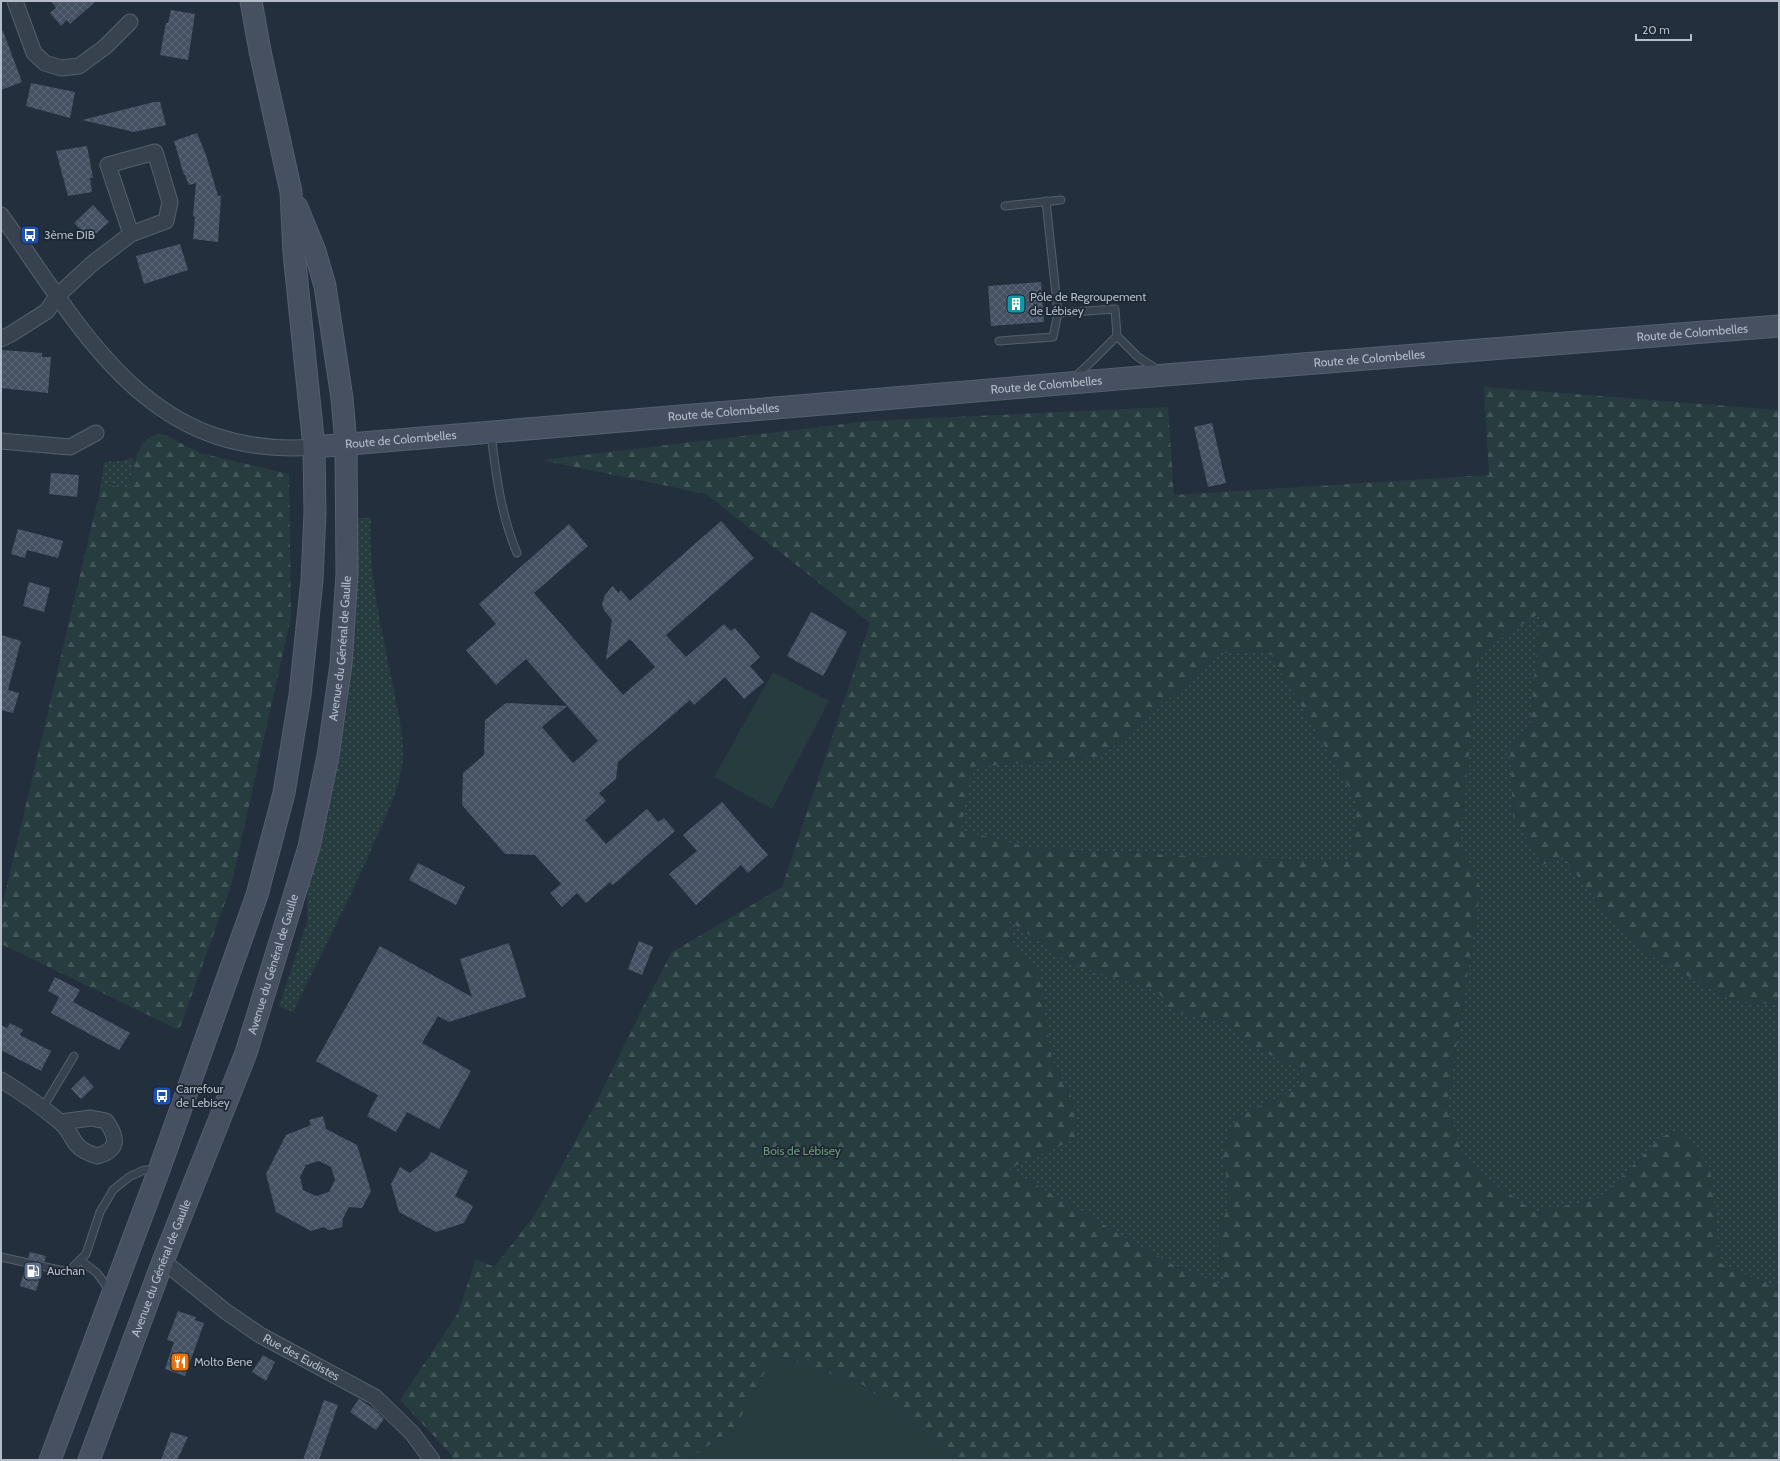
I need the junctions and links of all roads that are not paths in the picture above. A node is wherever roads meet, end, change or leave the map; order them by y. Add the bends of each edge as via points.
1 (15, 1) edge
2 (251, 1) edge
3 (130, 22) dead end
4 (291, 192) junction
5 (1061, 200) dead end
6 (1046, 201) junction
7 (1005, 206) dead end
8 (1, 215) edge
9 (131, 234) junction
10 (57, 296) junction
11 (1058, 313) junction
12 (1779, 326) edge
13 (1117, 336) junction
14 (1, 339) edge
15 (999, 341) dead end
16 (1166, 375) junction
17 (1066, 384) junction
18 (96, 432) dead end
19 (491, 432) junction
20 (1, 441) edge
21 (346, 444) junction
22 (314, 447) junction
23 (517, 553) dead end
24 (74, 1056) dead end
25 (1, 1080) edge
26 (42, 1109) junction
27 (61, 1122) dead end
28 (159, 1170) junction
29 (1, 1257) edge
30 (80, 1260) junction
31 (163, 1261) junction
32 (112, 1295) junction
33 (50, 1460) edge
34 (89, 1460) edge
35 (432, 1460) edge

1 - 3 street via 34,53 45,63 62,68 80,66 105,47
2 - 4 main road
4 - 21 main road, Avenue du Général de Gaulle via 315,251 325,286 342,398
4 - 22 main road via 294,253
5 - 6 lane
6 - 7 lane
6 - 11 lane
8 - 10 street
9 - 9 street via 166,221 170,202 155,152 108,165
9 - 10 street
10 - 14 street via 47,311
10 - 22 street via 96,348 124,379 180,420 218,437 257,446
11 - 13 lane via 1115,309
11 - 15 lane via 1053,337
12 - 16 main road, Route de Colombelles
13 - 16 lane via 1138,357
13 - 17 lane
16 - 17 main road, Route de Colombelles
17 - 19 main road, Route de Colombelles
18 - 20 street via 70,447
19 - 21 main road, Route de Colombelles
19 - 23 lane via 498,488 508,532
21 - 22 main road, Route de Colombelles
21 - 31 main road, Avenue du Général de Gaulle via 347,574 341,664 328,756 309,847 246,1053
22 - 28 main road via 315,513 307,640 284,793 257,895
24 - 26 lane
25 - 26 street
26 - 27 street
28 - 30 lane via 144,1170 112,1190 100,1212 86,1254
28 - 32 main road
29 - 30 lane via 68,1272
30 - 32 lane via 97,1273
31 - 34 main road, Avenue du Général de Gaulle
31 - 35 street, Rue des Eudistes via 225,1311 260,1335 375,1397 412,1433
32 - 33 main road

